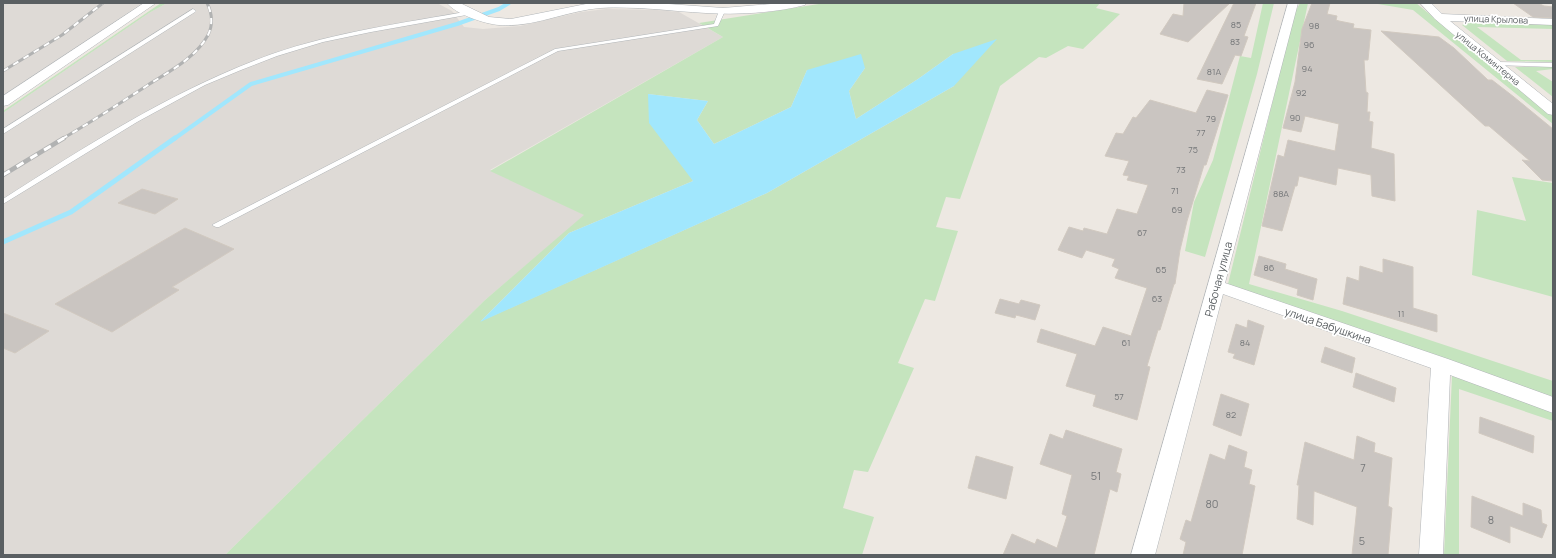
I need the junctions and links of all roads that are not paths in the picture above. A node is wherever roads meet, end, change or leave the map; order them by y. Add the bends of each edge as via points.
1 (151, 3) edge
2 (452, 3) edge
3 (801, 3) edge
4 (1293, 3) edge
5 (1425, 3) edge
6 (722, 10) junction
7 (193, 11) dead end
8 (470, 13) junction
9 (1439, 17) junction
10 (1553, 22) edge
11 (1496, 64) junction
12 (1553, 65) edge
13 (3, 102) edge
14 (1553, 111) edge
15 (3, 132) edge
16 (3, 202) edge
17 (216, 225) dead end
18 (1216, 286) junction
19 (1441, 364) junction
20 (1553, 405) edge
21 (1143, 555) edge
22 (1431, 555) edge

1 - 13 street
2 - 8 street
3 - 6 street via 756,10
4 - 18 street, Рабочая улица
5 - 9 street, улица Коминтерна
6 - 8 street via 605,4 520,21 488,20
6 - 17 lane via 716,25 557,50
7 - 15 lane
8 - 16 lane via 331,39 274,55 211,81 121,128
9 - 10 street, улица Крылова
9 - 11 street, улица Коминтерна
11 - 12 lane
11 - 14 street, улица Коминтерна
18 - 19 street, улица Бабушкина
18 - 21 street, Рабочая улица
19 - 20 street, улица Бабушкина
19 - 22 street

